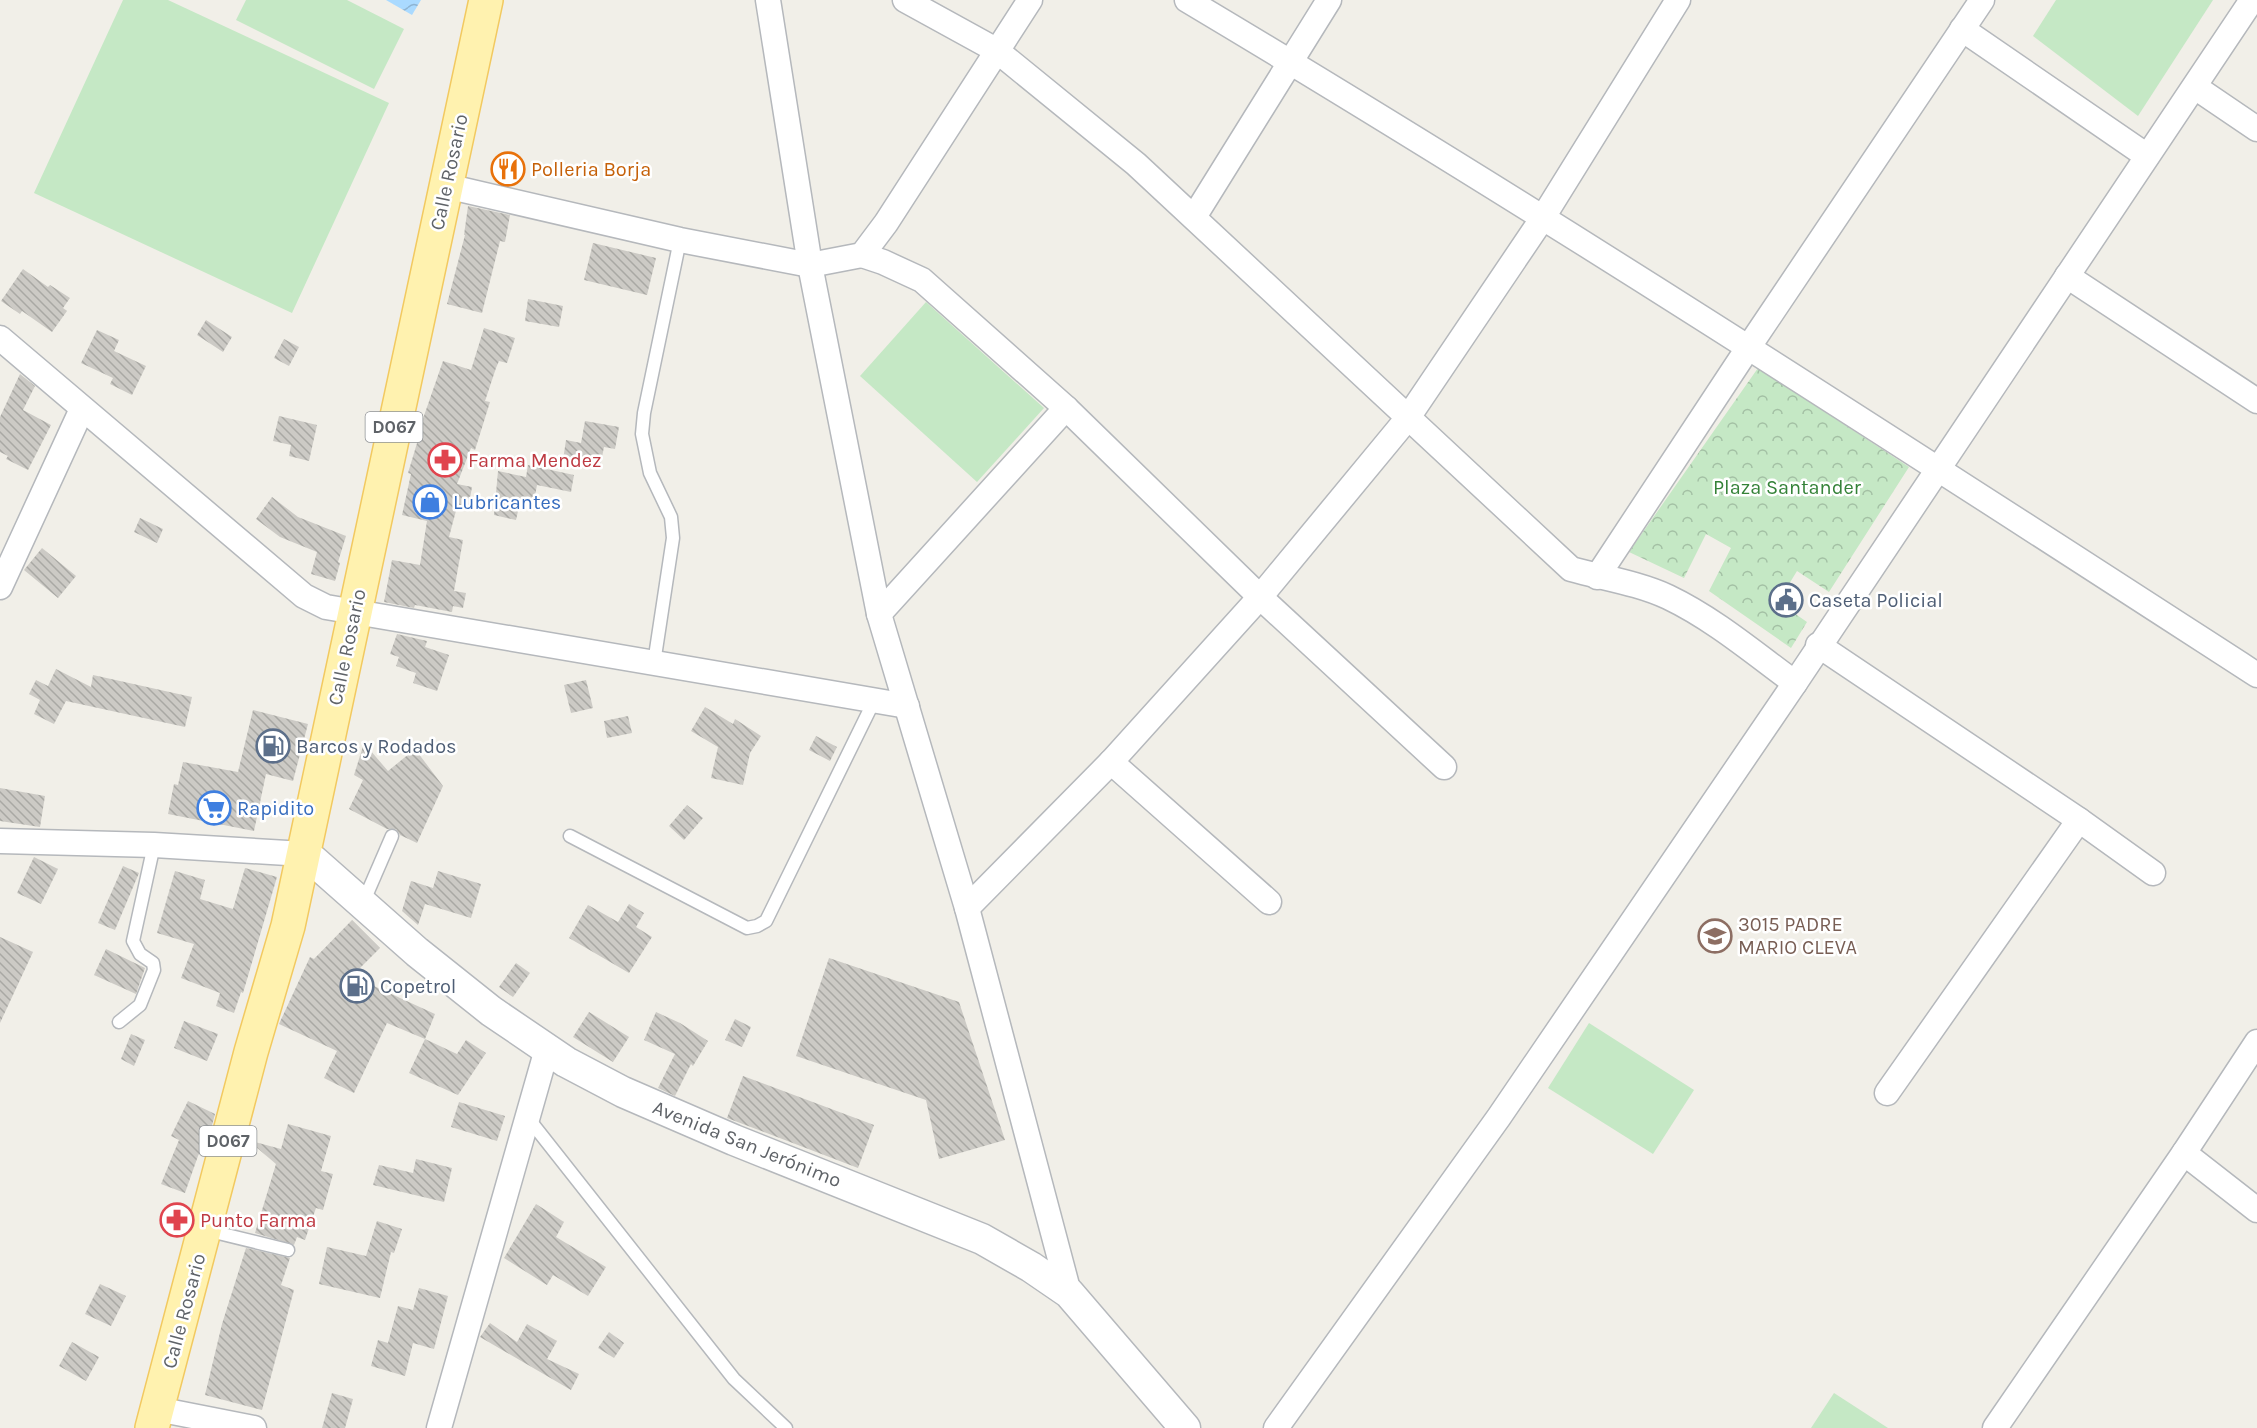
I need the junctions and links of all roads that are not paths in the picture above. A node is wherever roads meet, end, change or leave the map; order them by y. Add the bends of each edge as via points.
1 (486, 0) edge
2 (768, 0) edge
3 (905, 0) edge
4 (1030, 0) edge
5 (1186, 0) edge
6 (1329, 0) edge
7 (1678, 0) edge
8 (1982, 0) edge
9 (2252, 0) edge
10 (1962, 29) junction
11 (996, 50) junction
12 (1290, 62) junction
13 (2195, 87) junction
14 (2257, 129) edge
15 (2147, 156) junction
16 (446, 186) junction
17 (1194, 218) junction
18 (1542, 219) junction
19 (680, 240) junction
20 (862, 255) junction
21 (810, 265) junction
22 (2067, 276) junction
23 (0, 338) edge
24 (1748, 348) junction
25 (2257, 401) edge
26 (1066, 408) junction
27 (82, 409) junction
28 (1407, 419) junction
29 (1938, 469) junction
30 (1598, 577) junction
31 (0, 587) edge
32 (1260, 597) junction
33 (355, 611) junction
34 (879, 614) junction
35 (1818, 645) junction
36 (654, 663) junction
37 (2257, 675) edge
38 (1795, 682) junction
39 (874, 701) junction
40 (907, 706) junction
41 (1111, 762) junction
42 (1444, 767) dead end
43 (2079, 820) junction
44 (392, 836) dead end
45 (570, 836) dead end
46 (0, 841) edge
47 (154, 845) junction
48 (304, 854) junction
49 (2153, 873) dead end
50 (1269, 902) dead end
51 (362, 904) junction
52 (967, 908) junction
53 (119, 1022) dead end
54 (2257, 1042) edge
55 (547, 1049) junction
56 (1887, 1093) dead end
57 (527, 1118) junction
58 (2184, 1154) junction
59 (2257, 1210) edge
60 (205, 1230) junction
61 (288, 1250) dead end
62 (1069, 1293) junction
63 (155, 1419) edge
64 (254, 1428) edge
65 (439, 1428) edge
66 (786, 1428) edge
67 (1185, 1428) edge
68 (1276, 1428) edge
69 (1995, 1428) edge

1 - 16 main road, Calle Rosario / D067
2 - 21 street
3 - 11 street
4 - 11 street
5 - 12 street
6 - 12 street
7 - 18 street
8 - 10 street
9 - 13 street
10 - 15 street
10 - 24 street
11 - 17 street via 1136,164
11 - 20 street
12 - 17 street
12 - 18 street
13 - 14 street
13 - 15 street
15 - 22 street
16 - 19 street
16 - 33 main road, Calle Rosario / D067
17 - 28 street
18 - 24 street
18 - 28 street
19 - 21 street
19 - 36 lane via 642,434 650,474 671,517 673,538
20 - 21 street
20 - 26 street via 922,280
21 - 34 street
22 - 25 street
22 - 29 street
23 - 27 street
24 - 29 street
24 - 30 street
26 - 32 street
26 - 34 street
27 - 31 street
27 - 33 street via 304,596 326,607
28 - 30 street via 1557,558 1571,569
28 - 32 street
29 - 35 street
29 - 37 street
30 - 38 street via 1667,596 1705,617
32 - 41 street
32 - 42 street
33 - 36 street
33 - 48 main road, Calle Rosario / D067
34 - 40 street
35 - 38 street
35 - 43 street
36 - 39 street
38 - 68 street via 1499,1117
39 - 40 street
39 - 45 lane via 766,921 757,926 747,928
40 - 52 street
41 - 50 street
41 - 52 street
43 - 49 street
43 - 56 street
44 - 51 lane
46 - 47 street
47 - 48 street
47 - 53 lane via 133,940 140,954 153,963 154,970 140,1005
48 - 51 street, Avenida San Jerónimo
48 - 60 main road, Calle Rosario / D067
51 - 55 street, Avenida San Jerónimo via 491,1011
52 - 62 street
54 - 58 street
55 - 57 street
55 - 62 street, Avenida San Jerónimo via 633,1097 982,1239
57 - 65 street
57 - 66 lane via 734,1379
58 - 59 street
58 - 69 street
60 - 61 lane
60 - 63 main road, Calle Rosario / D067
62 - 67 street, Avenida San Jerónimo
63 - 64 street

